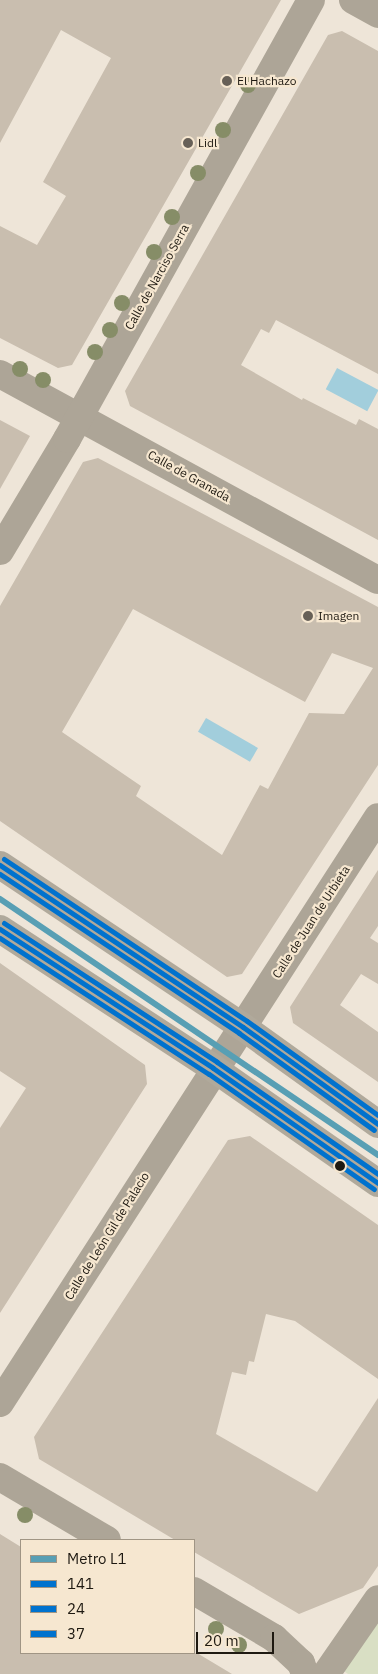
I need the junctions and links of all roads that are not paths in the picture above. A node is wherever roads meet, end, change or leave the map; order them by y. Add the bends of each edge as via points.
1 (311, 0) edge
2 (353, 0) edge
3 (378, 14) edge
4 (0, 374) edge
5 (80, 416) junction
6 (0, 551) edge
7 (378, 580) edge
8 (378, 817) edge
9 (0, 865) edge
10 (0, 929) edge
11 (243, 1027) junction
12 (213, 1068) junction
13 (378, 1124) edge
14 (378, 1183) edge
15 (0, 1403) edge
16 (0, 1477) edge
17 (105, 1539) edge
18 (195, 1592) edge
19 (378, 1599) edge
20 (305, 1674) edge
21 (326, 1674) edge

1 - 5 street, Calle de Narciso Serra
2 - 3 street
4 - 5 street, Calle de Granada
5 - 6 street, Calle de Narciso Serra
5 - 7 street, Calle de Granada
8 - 11 street, Calle de Juan de Urbieta
9 - 11 main road
10 - 12 main road
11 - 12 street, Calle de Juan de Urbieta
11 - 13 main road
12 - 14 main road
12 - 15 street, Calle de León Gil de Palacio
16 - 17 street
18 - 20 street via 274,1638 301,1663
19 - 21 street

